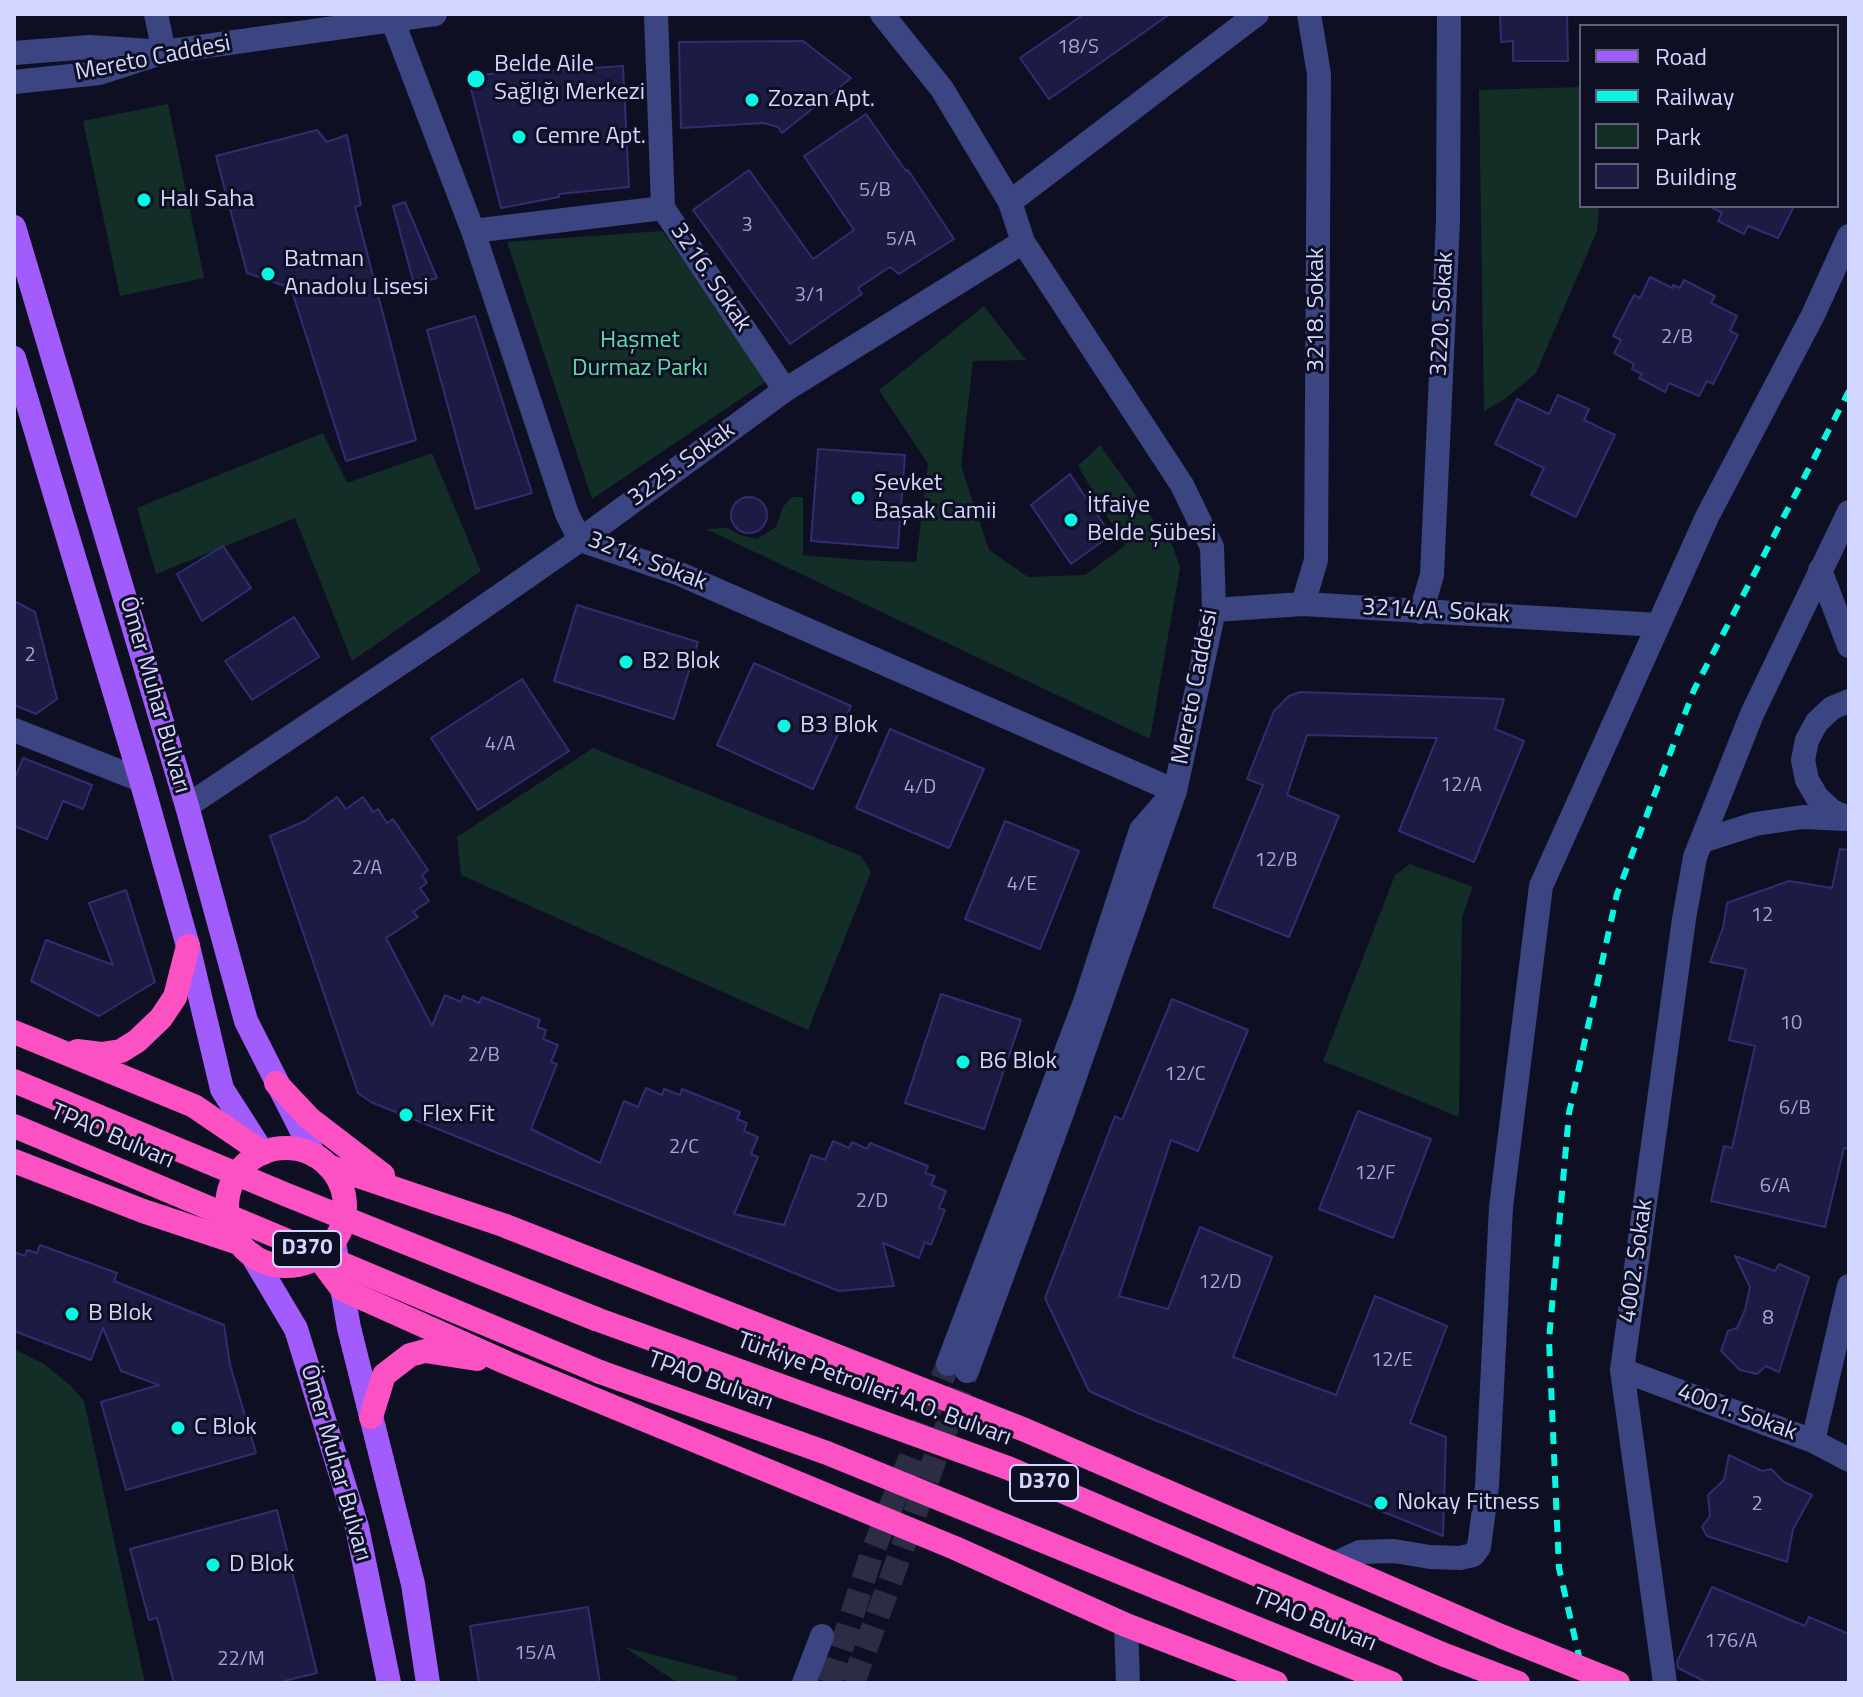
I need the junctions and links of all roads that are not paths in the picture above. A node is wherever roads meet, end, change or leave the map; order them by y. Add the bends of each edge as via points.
1 (156, 14) edge
2 (435, 14) edge
3 (656, 14) edge
4 (882, 14) edge
5 (1257, 14) edge
6 (1309, 14) edge
7 (1449, 14) edge
8 (392, 19) junction
9 (164, 52) junction
10 (14, 53) edge
11 (14, 82) edge
12 (1010, 202) junction
13 (663, 208) junction
14 (14, 227) edge
15 (473, 231) junction
16 (1849, 236) edge
17 (1023, 242) junction
18 (14, 358) edge
19 (785, 390) junction
20 (1849, 512) edge
21 (580, 540) junction
22 (1820, 570) junction
23 (1303, 604) junction
24 (1214, 610) junction
25 (1421, 612) junction
26 (1658, 625) junction
27 (1849, 646) edge
28 (1849, 701) edge
29 (14, 730) edge
30 (141, 780) junction
31 (1175, 791) junction
32 (187, 806) junction
33 (1849, 819) edge
34 (1702, 841) junction
35 (188, 946) junction
36 (14, 1032) edge
37 (49, 1048) junction
38 (14, 1081) edge
39 (276, 1083) junction
40 (14, 1126) edge
41 (263, 1153) junction
42 (321, 1160) junction
43 (14, 1161) edge
44 (401, 1188) junction
45 (245, 1249) junction
46 (326, 1250) junction
47 (1849, 1286) edge
48 (342, 1289) junction
49 (596, 1319) joint
50 (507, 1363) junction
51 (958, 1367) tunnel mouth
52 (1622, 1370) junction
53 (371, 1417) junction
54 (1813, 1441) junction
55 (1849, 1460) edge
56 (1334, 1564) junction
57 (1126, 1625) junction
58 (822, 1636) dead end
59 (389, 1683) edge
60 (428, 1683) edge
61 (804, 1683) edge
62 (1128, 1683) edge
63 (1276, 1683) edge
64 (1391, 1683) edge
65 (1518, 1683) edge
66 (1618, 1683) edge
67 (1665, 1683) edge

1 - 9 street
2 - 8 street, Mereto Caddesi
3 - 13 street, 3216. Sokak
4 - 12 street, Mereto Caddesi via 942,89
5 - 12 street
6 - 23 street, 3218. Sokak via 1319,74 1316,560
7 - 25 street, 3220. Sokak via 1448,221 1432,575
8 - 9 street, Mereto Caddesi
8 - 15 street, 3214. Sokak
9 - 10 street via 90,47
9 - 11 street, Mereto Caddesi via 99,73
12 - 17 street, Mereto Caddesi
13 - 15 street
13 - 19 street, 3216. Sokak
14 - 32 main road, Ömer Muhar Bulvarı
15 - 21 street, 3214. Sokak
16 - 26 street
17 - 19 street, 3225. Sokak
17 - 24 street, Mereto Caddesi via 1182,485 1212,547
18 - 30 main road, Ömer Muhar Bulvarı
19 - 21 street, 3225. Sokak
20 - 22 street, 4002. Sokak
21 - 31 street, 3214. Sokak via 680,574
21 - 32 street, 3225. Sokak
22 - 27 street
22 - 34 street, 4002. Sokak via 1752,714
23 - 24 street, 3214/A. Sokak
23 - 25 street, 3214/A. Sokak
24 - 31 street, Mereto Caddesi
25 - 26 street, 3214/A. Sokak
26 - 56 street via 1541,886 1501,1207 1487,1486 1479,1547 1460,1558 1360,1552
28 - 33 street via 1817,722 1803,760 1817,797
29 - 30 street
30 - 35 main road, Ömer Muhar Bulvarı
31 - 51 street, Mereto Caddesi via 1062,1113
32 - 39 main road, Ömer Muhar Bulvarı via 246,1021
33 - 34 street via 1803,817 1755,824
34 - 52 street, 4002. Sokak via 1684,919
35 - 37 highway via 175,997 137,1041 101,1054
35 - 41 main road, Ömer Muhar Bulvarı via 222,1089
36 - 37 highway
37 - 41 highway via 194,1106
38 - 49 highway, TPAO Bulvarı / D370, bridge
39 - 42 main road, Ömer Muhar Bulvarı
39 - 44 highway via 310,1119
40 - 64 highway, TPAO Bulvarı / D370, bridge via 600,1372 827,1453
41 - 42 highway via 297,1149
41 - 45 highway via 240,1170 227,1206 230,1226
42 - 44 highway
42 - 46 highway via 340,1183 345,1203 343,1223
43 - 45 highway
44 - 56 highway via 1025,1430
45 - 46 highway via 268,1263 286,1266
45 - 59 main road, Ömer Muhar Bulvarı via 296,1329 357,1527
46 - 48 main road, Ömer Muhar Bulvarı
47 - 54 street
48 - 50 highway
48 - 53 main road, Ömer Muhar Bulvarı
49 - 65 highway, Türkiye Petrolleri A.O. Bulvarı / D370 via 1008,1468
50 - 53 highway via 425,1351 410,1355 384,1375
50 - 57 highway via 955,1548
52 - 54 street, 4001. Sokak
52 - 67 street, 4002. Sokak
53 - 60 main road, Ömer Muhar Bulvarı via 413,1584
54 - 55 street, 4001. Sokak
56 - 66 highway, bridge
57 - 62 street
57 - 63 highway
58 - 61 street

